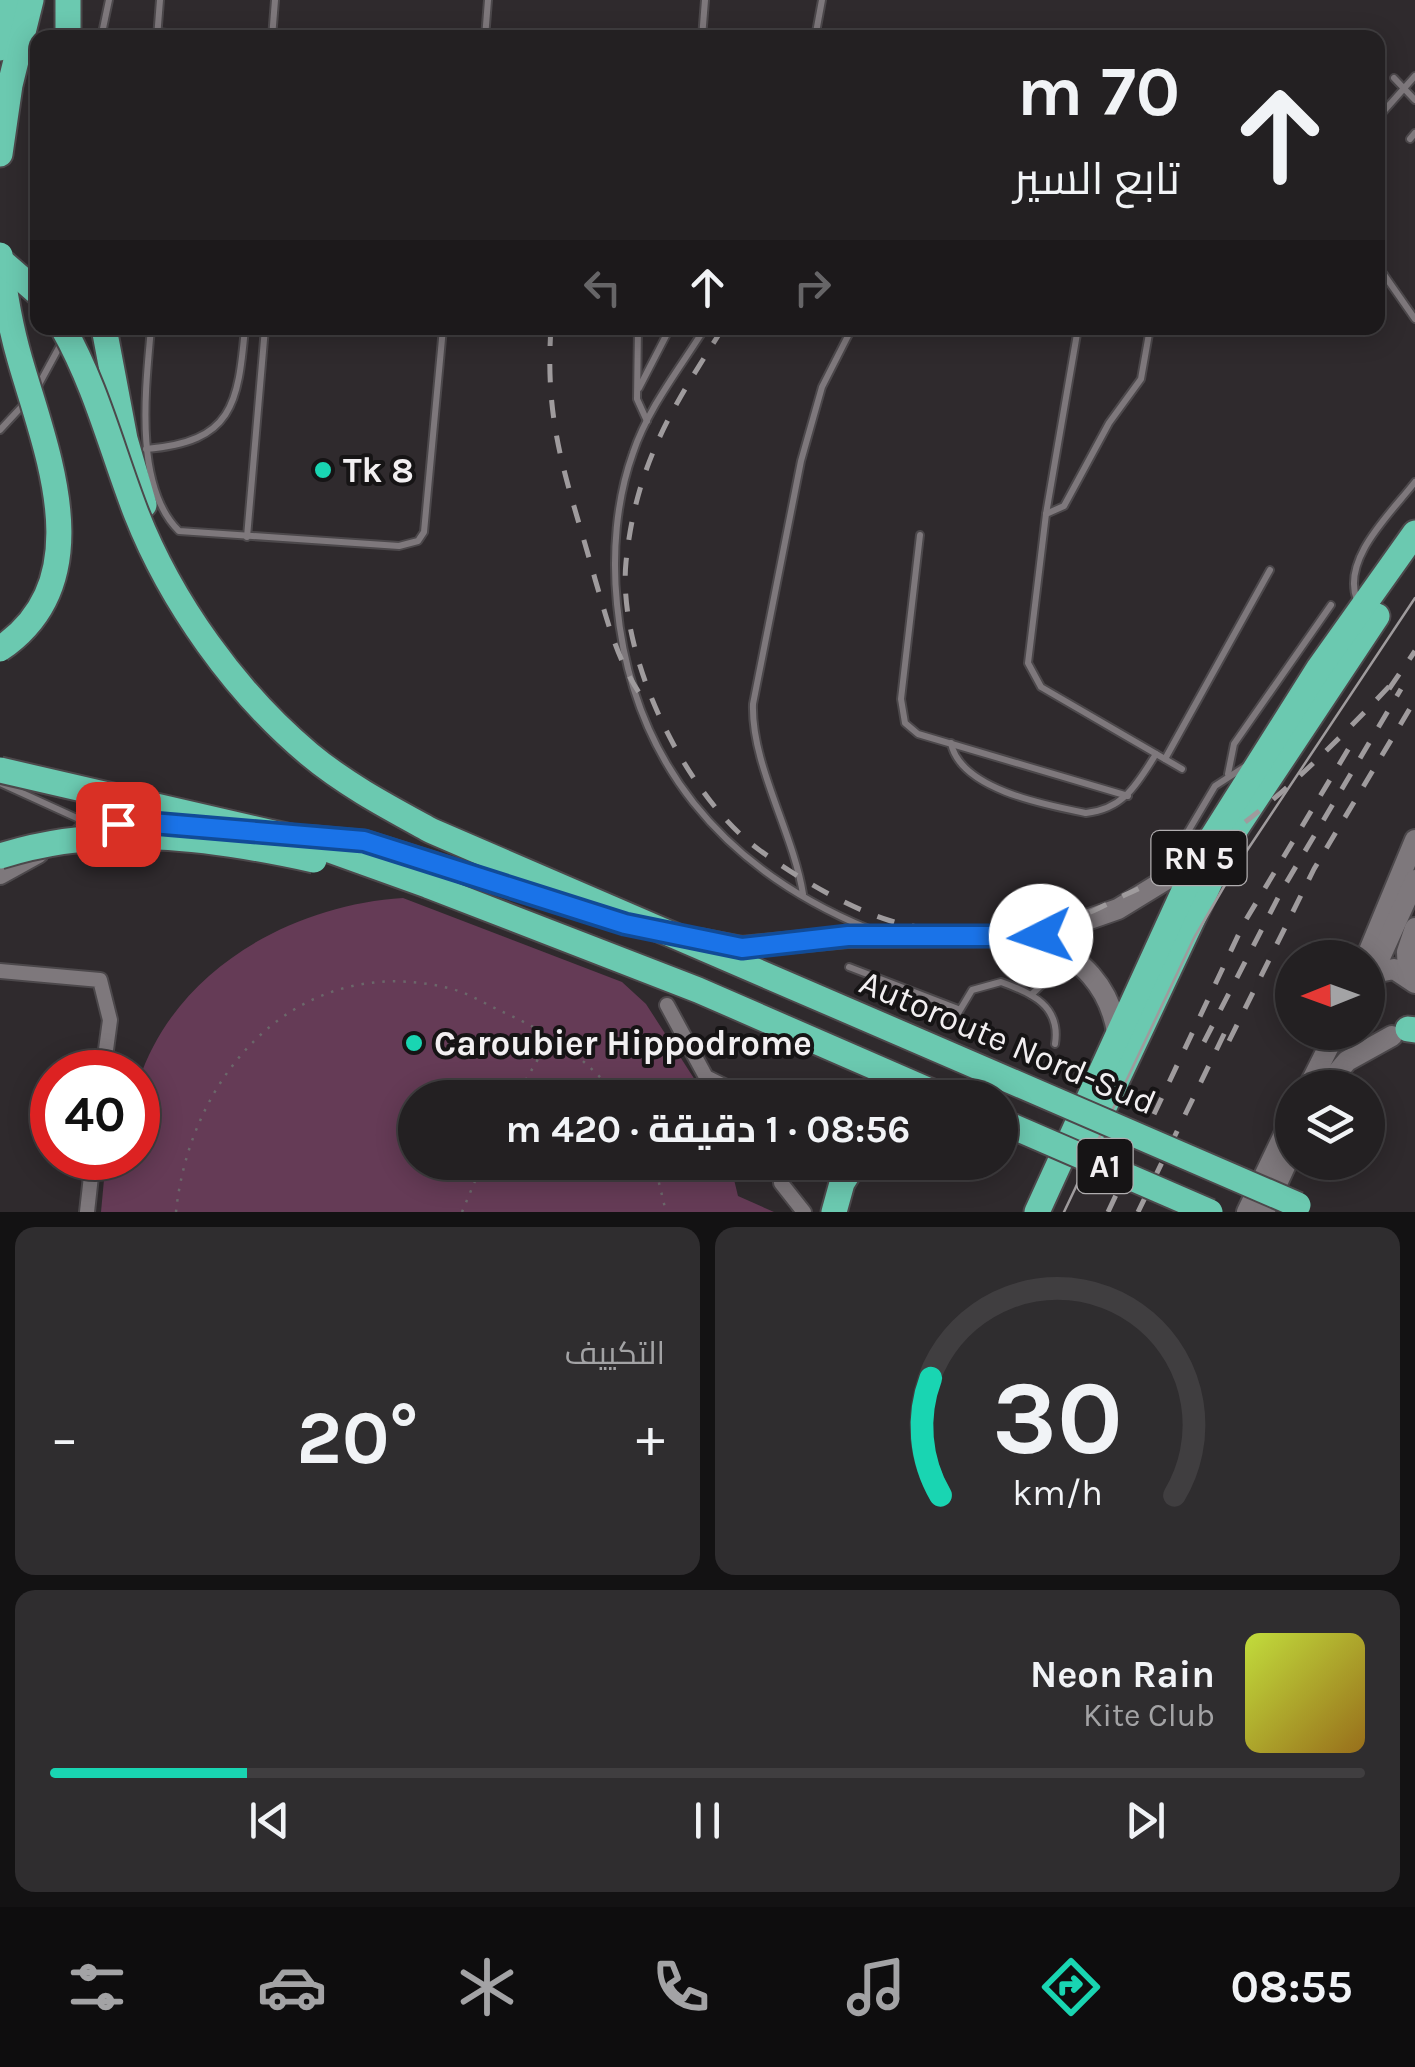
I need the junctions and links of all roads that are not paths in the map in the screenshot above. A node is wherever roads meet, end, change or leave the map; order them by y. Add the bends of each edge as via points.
1 (13, 0) edge
2 (31, 0) edge
3 (68, 0) edge
4 (109, 0) edge
5 (160, 0) edge
6 (276, 0) edge
7 (488, 0) edge
8 (705, 0) edge
9 (822, 0) edge
10 (68, 30) edge
11 (103, 30) edge
12 (157, 30) edge
13 (273, 30) edge
14 (486, 30) edge
15 (703, 30) edge
16 (816, 30) edge
17 (0, 48) edge
18 (1415, 76) edge
19 (1394, 78) dead end
20 (1404, 88) junction
21 (1415, 100) edge
22 (1385, 110) edge
23 (0, 154) edge
24 (0, 257) edge
25 (1385, 276) edge
26 (30, 285) edge
27 (1415, 320) edge
28 (63, 335) edge
29 (69, 335) edge
30 (105, 335) edge
31 (150, 335) edge
32 (244, 335) edge
33 (264, 335) edge
34 (443, 335) edge
35 (638, 335) edge
36 (666, 335) edge
37 (701, 335) edge
38 (848, 335) edge
39 (1077, 335) edge
40 (1149, 335) edge
41 (637, 394) junction
42 (648, 420) junction
43 (0, 430) edge
44 (146, 449) junction
45 (1415, 482) edge
46 (1046, 514) junction
47 (1415, 533) edge
48 (920, 535) dead end
49 (247, 537) junction
50 (159, 558) junction
51 (1415, 562) edge
52 (1270, 570) dead end
53 (1332, 605) dead end
54 (1362, 608) junction
55 (0, 648) edge
56 (951, 743) junction
57 (1156, 754) junction
58 (1165, 759) junction
59 (1256, 763) junction
60 (1182, 769) dead end
61 (0, 770) edge
62 (1228, 774) junction
63 (1201, 781) dead end
64 (0, 783) edge
65 (1213, 789) junction
66 (1128, 796) junction
67 (96, 826) junction
68 (1415, 840) edge
69 (1208, 855) junction
70 (0, 856) edge
71 (0, 874) edge
72 (1415, 880) edge
73 (427, 885) junction
74 (1155, 889) junction
75 (803, 896) junction
76 (1407, 923) edge
77 (886, 936) junction
78 (1041, 936) junction
79 (1379, 940) edge
80 (1385, 949) edge
81 (1072, 956) junction
82 (849, 966) dead end
83 (0, 971) edge
84 (1408, 976) edge
85 (1032, 995) junction
86 (667, 1005) dead end
87 (958, 1009) junction
88 (954, 1020) dead end
89 (1407, 1029) edge
90 (1117, 1032) junction
91 (1055, 1044) dead end
92 (106, 1050) edge
93 (1339, 1070) edge
94 (712, 1080) edge
95 (905, 1080) edge
96 (1018, 1129) edge
97 (1018, 1139) edge
98 (1058, 1146) junction
99 (1275, 1154) edge
100 (91, 1180) edge
101 (781, 1180) edge
102 (844, 1180) edge
103 (1278, 1180) edge
104 (1306, 1209) edge
105 (87, 1212) edge
106 (804, 1212) edge
107 (834, 1212) edge
108 (1037, 1212) edge
109 (1054, 1212) edge
110 (1210, 1212) edge
111 (1247, 1212) edge
112 (1264, 1212) edge

1 - 17 highway
2 - 23 highway
3 - 10 highway
4 - 11 lane
5 - 12 lane
6 - 13 lane
7 - 14 lane
8 - 15 lane
9 - 16 lane
18 - 20 lane
19 - 20 lane
20 - 21 lane
20 - 22 lane
24 - 26 highway, bridge
24 - 55 highway, bridge via 60,519 59,549 42,597
25 - 27 lane
28 - 43 lane via 35,391
29 - 50 highway, bridge
30 - 50 highway, bridge
31 - 44 lane
32 - 44 lane via 240,389 225,418 190,444
33 - 49 lane
34 - 49 lane via 426,522 418,541 399,546
35 - 41 lane
36 - 41 lane
37 - 42 lane
38 - 75 lane via 822,388 800,461 753,704
39 - 46 lane
40 - 46 lane via 1141,379 1064,506
41 - 42 lane
42 - 75 lane via 631,457 616,541 621,648 631,690 656,751 681,785 740,851
44 - 49 lane via 166,514 179,531
45 - 54 lane via 1357,562 1353,591
46 - 57 lane via 1030,672 1050,692
47 - 54 highway, RN 5
48 - 56 lane via 900,708 911,729
50 - 104 highway, Autoroute Nord-Sud / A1, bridge via 197,624 256,702 308,753 432,832
51 - 69 highway, RN 5 via 1276,768
52 - 58 lane
53 - 62 lane via 1234,744
54 - 59 highway, RN 5
56 - 66 lane
56 - 66 lane via 958,764 974,779 1070,810 1101,812
57 - 58 lane
57 - 66 lane
58 - 60 lane
59 - 62 lane
59 - 69 highway, RN 5
61 - 73 highway, bridge via 299,839
62 - 65 lane
63 - 65 lane
64 - 67 lane
65 - 74 lane
67 - 71 street
67 - 77 street via 140,822 364,841 625,924 742,948
68 - 79 street
69 - 74 street
69 - 90 highway, RN 5
69 - 109 highway, RN 5
70 - 73 highway, bridge via 102,836 208,839
72 - 76 street
73 - 95 highway via 698,990
74 - 78 street
75 - 77 lane
76 - 80 street
76 - 84 street
77 - 78 street
78 - 81 street
81 - 85 lane
81 - 90 street via 1105,991
82 - 87 lane
83 - 92 street via 100,980 110,1020
85 - 87 lane via 990,982 972,990
85 - 91 lane via 1052,1015
86 - 94 street
87 - 88 lane
89 - 93 street
90 - 108 highway, RN 5
96 - 98 highway, A1, bridge
97 - 98 highway, bridge
98 - 110 highway, A1, bridge
99 - 111 street
100 - 105 street
101 - 106 street
102 - 107 highway
103 - 112 street

